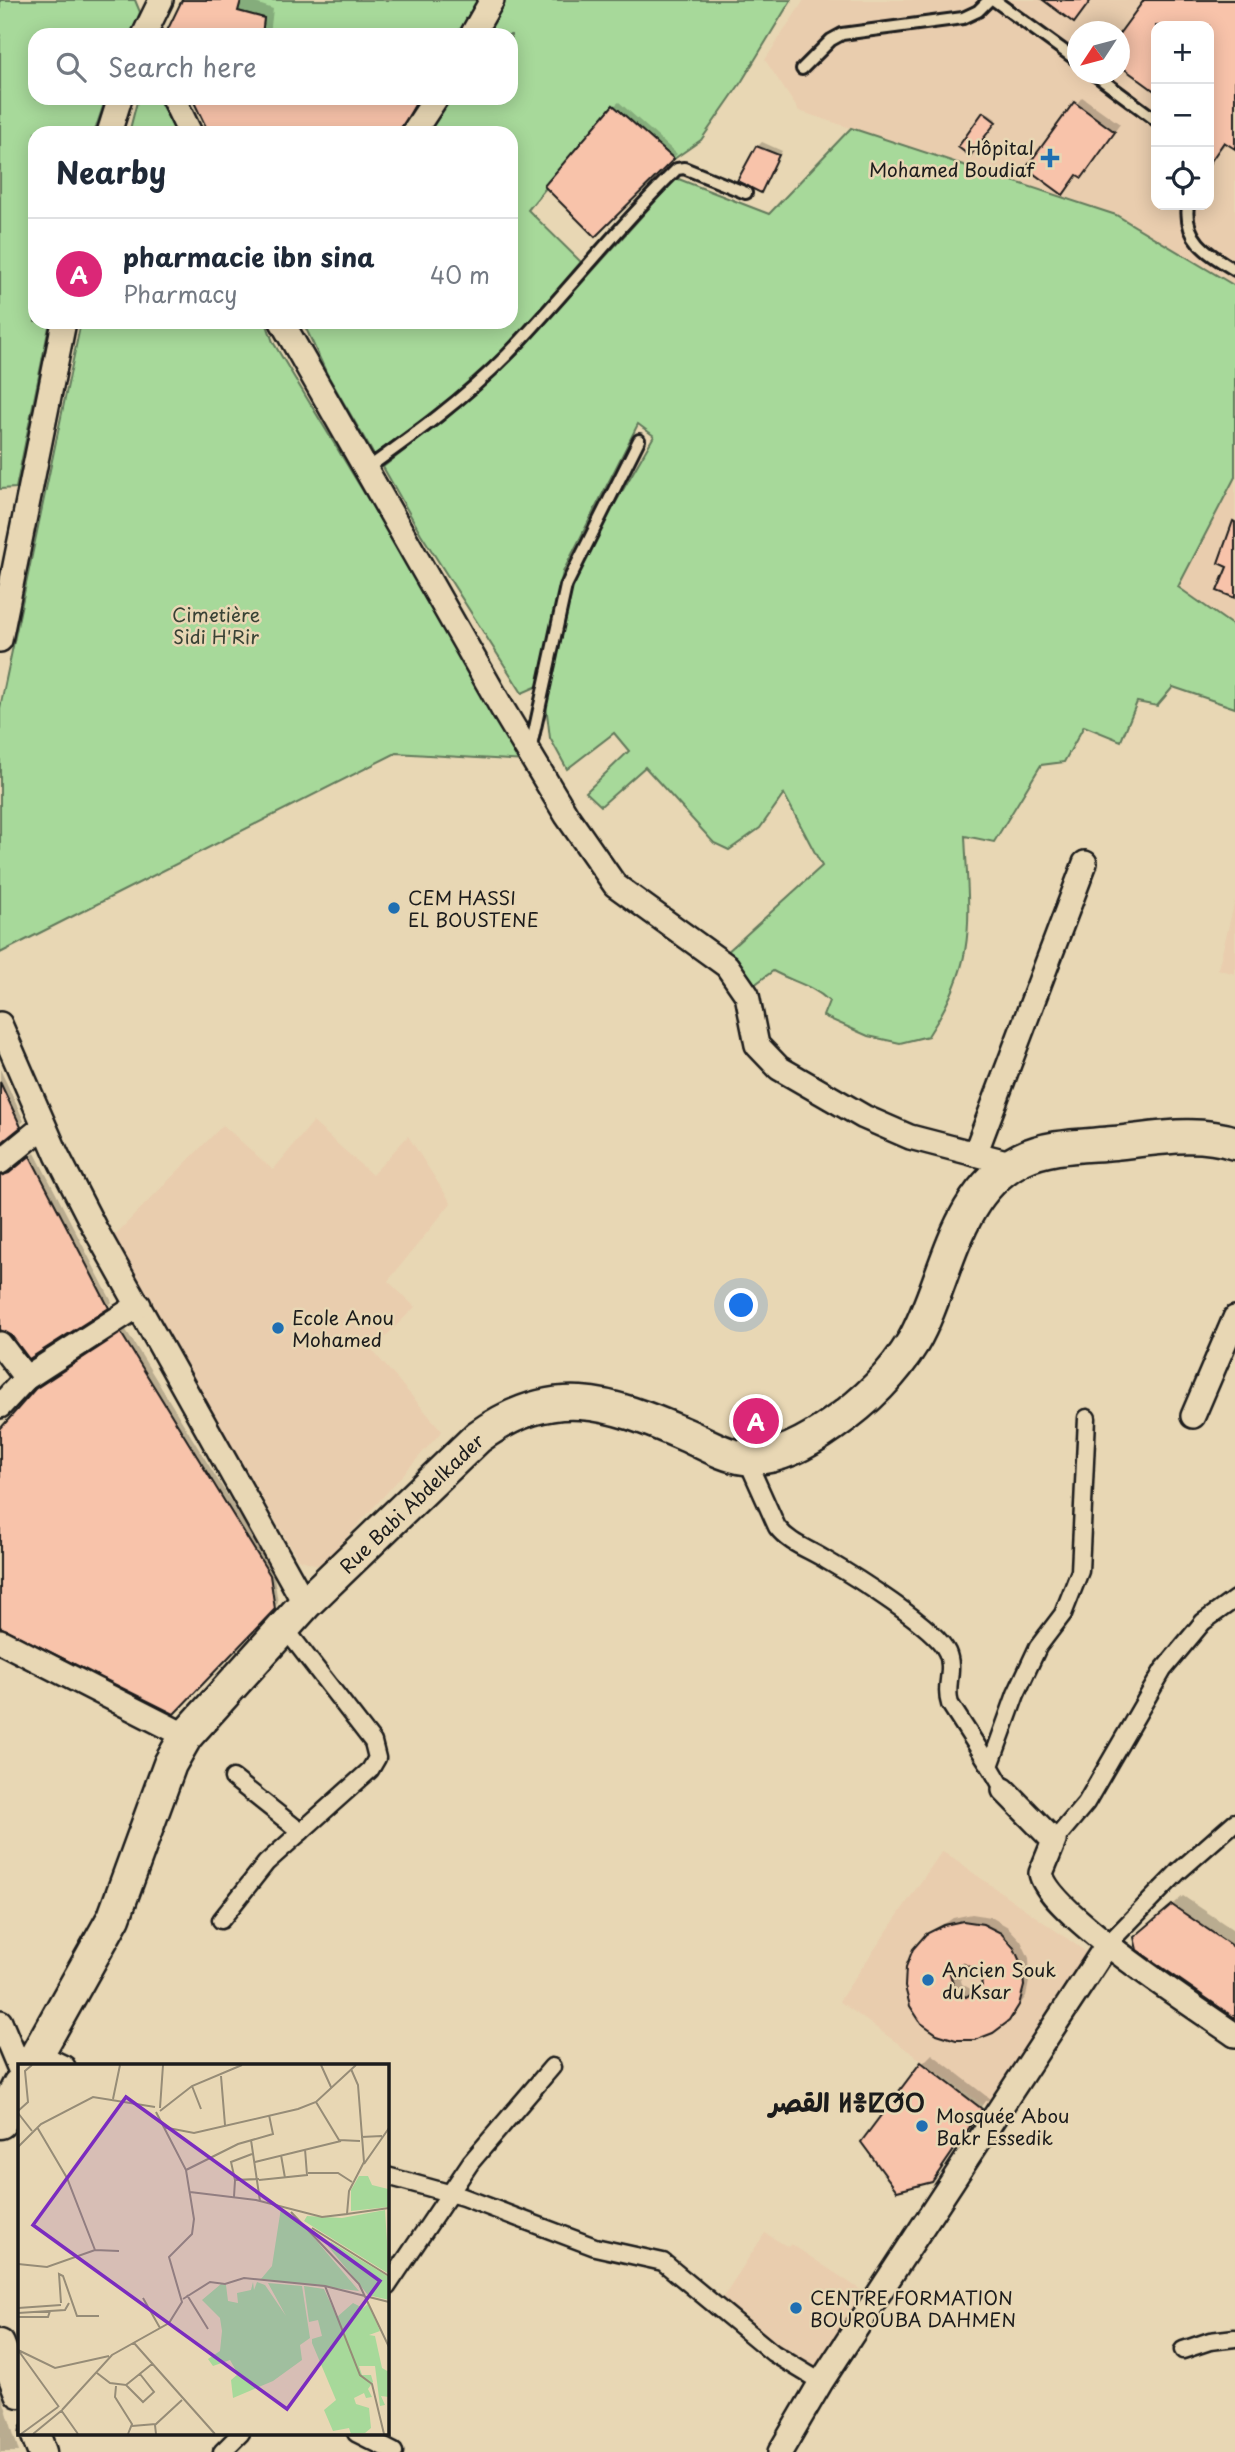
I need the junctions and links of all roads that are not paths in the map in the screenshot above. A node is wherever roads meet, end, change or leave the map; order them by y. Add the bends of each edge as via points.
1 (492, 0) edge
2 (991, 0) edge
3 (476, 28) edge
4 (1067, 54) edge
5 (802, 69) dead end
6 (1107, 84) edge
7 (118, 105) edge
8 (176, 105) edge
9 (431, 105) edge
10 (1151, 116) edge
11 (111, 126) edge
12 (187, 126) edge
13 (418, 126) edge
14 (746, 193) dead end
15 (1187, 210) edge
16 (1235, 271) edge
17 (63, 329) edge
18 (286, 329) edge
19 (639, 440) dead end
20 (365, 470) junction
21 (0, 640) edge
22 (529, 753) junction
23 (1085, 863) dead end
24 (0, 1024) edge
25 (43, 1126) junction
26 (1235, 1143) edge
27 (975, 1154) junction
28 (0, 1162) edge
29 (1014, 1164) junction
30 (139, 1306) junction
31 (1235, 1318) edge
32 (0, 1344) edge
33 (26, 1378) junction
34 (0, 1406) edge
35 (1193, 1416) dead end
36 (1087, 1418) dead end
37 (746, 1458) junction
38 (1235, 1600) edge
39 (305, 1604) junction
40 (284, 1627) junction
41 (0, 1642) edge
42 (186, 1736) junction
43 (990, 1766) junction
44 (233, 1778) dead end
45 (1004, 1790) joint
46 (1235, 1822) edge
47 (301, 1832) junction
48 (1054, 1841) junction
49 (221, 1920) dead end
50 (1107, 1945) junction
51 (0, 2022) edge
52 (1235, 2035) edge
53 (39, 2062) edge
54 (552, 2067) dead end
55 (388, 2176) edge
56 (449, 2193) junction
57 (388, 2285) edge
58 (1235, 2338) edge
59 (0, 2344) edge
60 (1183, 2350) dead end
61 (821, 2382) junction
62 (18, 2390) edge
63 (35, 2434) edge
64 (240, 2434) edge
65 (358, 2434) edge
66 (42, 2452) edge
67 (222, 2452) edge
68 (394, 2452) edge
69 (780, 2452) edge

1 - 3 street
2 - 4 lane
2 - 5 lane via 963,18 842,34
6 - 10 lane
7 - 11 street
8 - 12 street
9 - 13 street
14 - 20 lane via 677,169 505,357 453,404
15 - 16 lane via 1186,222 1196,243
17 - 21 street
18 - 20 street
19 - 22 lane via 563,594
20 - 22 street
22 - 27 street via 615,885 734,974 749,1001 757,1045 768,1060 864,1117 910,1137
23 - 27 street
24 - 25 street
25 - 28 street
25 - 30 street
26 - 29 main road, Rue Babi Abdelkader via 1215,1138 1160,1138 1059,1148
27 - 29 street
29 - 37 main road, Rue Babi Abdelkader via 995,1178 966,1216 913,1342 890,1375 850,1412 808,1441 782,1453
30 - 33 street
30 - 39 street
31 - 35 street
32 - 33 street
33 - 34 street
36 - 43 street via 1080,1571 1063,1614 1038,1647 1016,1694
37 - 39 main road, Rue Babi Abdelkader via 587,1401 558,1401 529,1409 478,1437
37 - 43 street via 784,1536 927,1629 945,1648 953,1665 947,1696 950,1704
38 - 48 street via 1203,1622 1163,1670 1086,1803
39 - 40 main road, Rue Babi Abdelkader
40 - 42 main road, Rue Babi Abdelkader
40 - 47 street via 377,1750 370,1770
41 - 42 street
42 - 53 main road, Rue Babi Abdelkader via 158,1792 114,1917
43 - 45 street
44 - 47 street
45 - 48 street
46 - 50 street
47 - 49 street via 252,1878
48 - 50 street via 1041,1873 1047,1890
50 - 52 street
50 - 61 street
51 - 53 street
54 - 56 street
55 - 56 street
56 - 57 street
56 - 61 street via 595,2246 663,2262 773,2353
58 - 60 street
59 - 62 street
61 - 69 street
63 - 66 street
64 - 67 street
65 - 68 street

